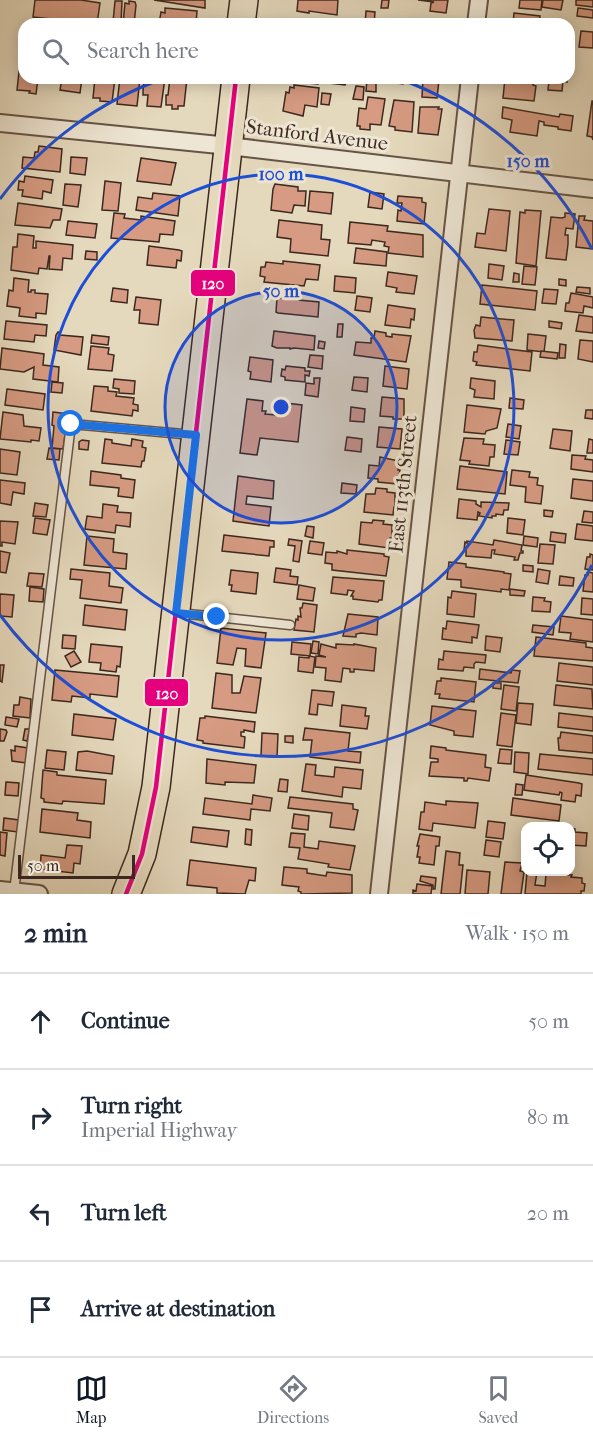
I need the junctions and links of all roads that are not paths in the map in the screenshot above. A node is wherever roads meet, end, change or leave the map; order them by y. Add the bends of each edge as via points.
1 (244, 0) edge
2 (479, 0) edge
3 (242, 18) edge
4 (477, 18) edge
5 (235, 84) edge
6 (469, 84) edge
7 (0, 123) edge
8 (229, 146) junction
9 (459, 173) junction
10 (593, 189) edge
11 (196, 435) junction
12 (176, 613) junction
13 (290, 625) dead end
14 (7, 891) edge
15 (39, 894) edge
16 (126, 894) edge
17 (378, 894) edge

1 - 3 main road
2 - 4 street
5 - 8 main road
6 - 9 street, East 113th Street
7 - 8 street, Stanford Avenue
8 - 9 street, Stanford Avenue
8 - 11 main road
9 - 10 street, Stanford Avenue
9 - 17 street, East 113th Street
11 - 12 main road
11 - 14 lane via 71,424
12 - 13 lane
12 - 16 main road via 156,787 142,854
14 - 15 street

